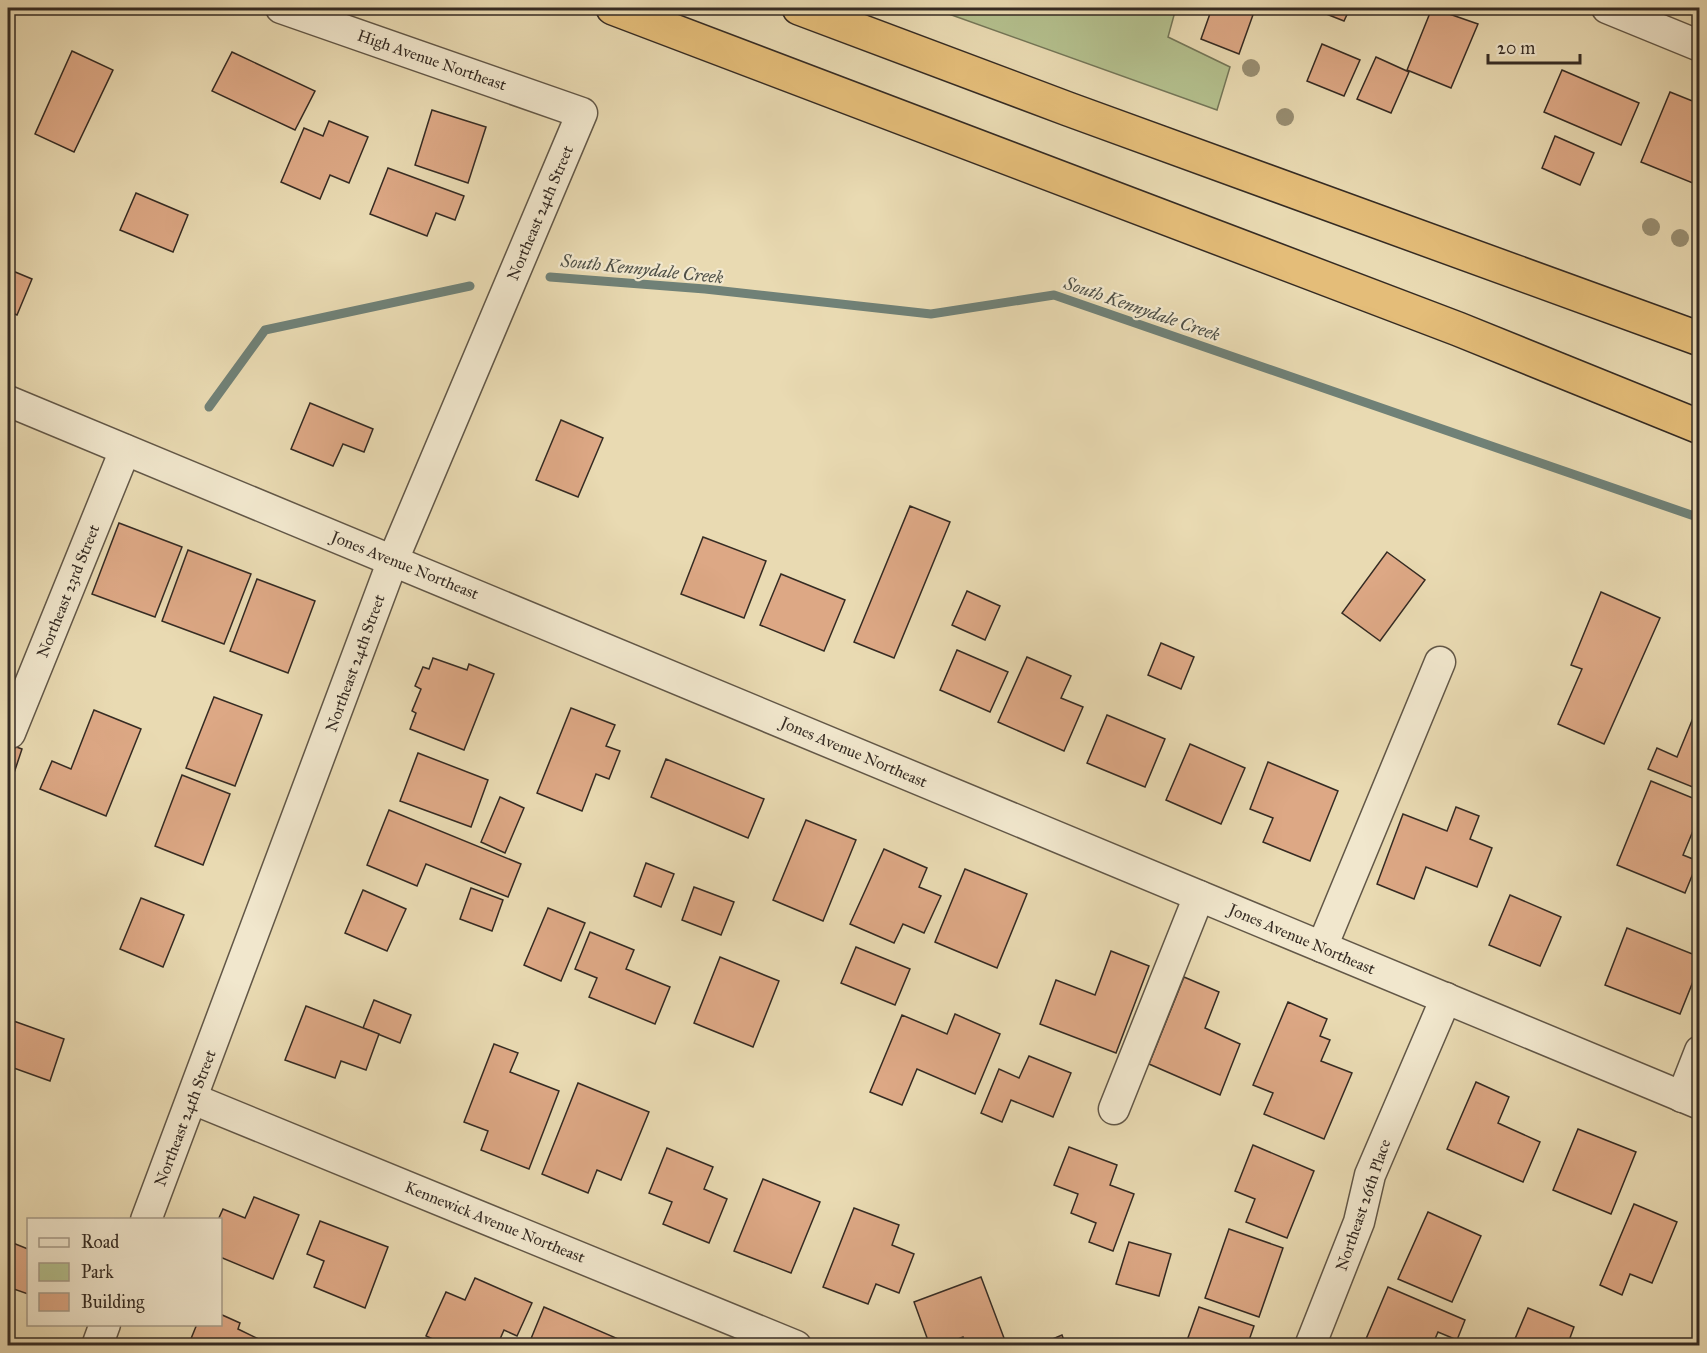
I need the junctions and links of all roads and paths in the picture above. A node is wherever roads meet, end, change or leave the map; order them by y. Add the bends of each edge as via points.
1 (281, 8) edge
2 (612, 8) edge
3 (799, 8) edge
4 (1607, 8) edge
5 (1700, 46) edge
6 (582, 113) joint
7 (1458, 328) junction
8 (1695, 337) edge
9 (8, 401) edge
10 (1700, 427) edge
11 (1700, 436) edge
12 (125, 450) junction
13 (393, 560) junction
14 (1440, 662) dead end
15 (10, 733) dead end
16 (1198, 896) junction
17 (1322, 947) junction
18 (1446, 998) junction
19 (1700, 1051) edge
20 (193, 1099) junction
21 (1691, 1100) edge
22 (1114, 1108) dead end
23 (147, 1218) edge
24 (104, 1326) edge
25 (97, 1346) edge
26 (796, 1346) edge
27 (1311, 1346) edge

1 - 6 street, High Avenue Northeast
2 - 7 highway
3 - 8 highway
4 - 5 street
6 - 13 street, Northeast 24th Street
7 - 10 highway
7 - 11 highway
9 - 12 street, Jones Avenue Northeast
12 - 13 street, Jones Avenue Northeast
12 - 15 street, Northeast 23rd Street
13 - 16 street, Jones Avenue Northeast
13 - 20 street, Northeast 24th Street
14 - 17 street
16 - 17 street, Jones Avenue Northeast
16 - 22 street
17 - 18 street, Jones Avenue Northeast
18 - 21 street, Jones Avenue Northeast
18 - 27 street, Northeast 26th Place via 1370,1175 1359,1222
19 - 21 street
20 - 23 street, Northeast 24th Street
20 - 26 street, Kennewick Avenue Northeast
24 - 25 street

